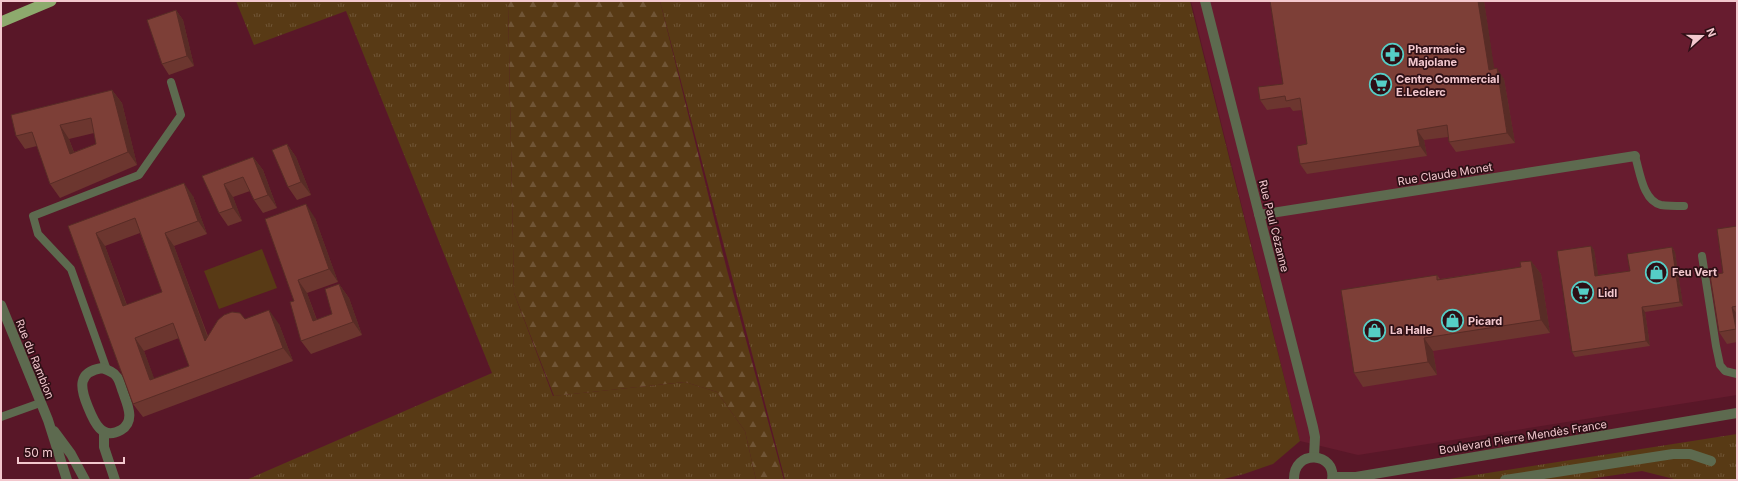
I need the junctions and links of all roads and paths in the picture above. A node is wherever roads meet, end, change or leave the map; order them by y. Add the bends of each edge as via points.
1 (51, 1) edge
2 (1205, 1) edge
3 (1, 22) edge
4 (171, 82) dead end
5 (1635, 156) joint
6 (1684, 206) dead end
7 (1259, 215) junction
8 (1702, 256) dead end
9 (1, 305) edge
10 (107, 370) junction
11 (1737, 374) edge
12 (40, 403) junction
13 (1737, 413) edge
14 (1, 417) edge
15 (1717, 417) junction
16 (1737, 419) edge
17 (48, 420) junction
18 (104, 432) junction
19 (1314, 457) junction
20 (1711, 461) dead end
21 (1333, 479) edge
22 (67, 480) edge
23 (86, 480) edge
24 (115, 480) edge
25 (1294, 480) edge
26 (1505, 480) edge

1 - 3 highway
2 - 7 street, Rue Paul Cézanne
4 - 10 lane via 181,115 139,175 33,216 38,234 71,269
5 - 6 lane via 1651,201 1661,205
5 - 7 street, Rue Claude Monet
7 - 19 street, Rue Paul Cézanne via 1313,427
8 - 11 lane via 1720,365 1725,371
9 - 12 street, Rue du Rambion
10 - 18 street via 102,368 87,374 81,388 94,422
10 - 18 street via 118,378 130,415 124,428 117,432
12 - 14 lane
12 - 17 street, Rue du Rambion
13 - 15 street, Boulevard Pierre Mendès France
15 - 16 street, Boulevard Pierre Mendès France
15 - 21 street, Boulevard Pierre Mendès France
17 - 22 street, Rue du Rambion
17 - 23 street, Rue du Rambion
18 - 24 street via 104,447
19 - 21 street via 1330,466
19 - 25 street via 1301,461 1297,466
20 - 26 street via 1690,454 1673,454

